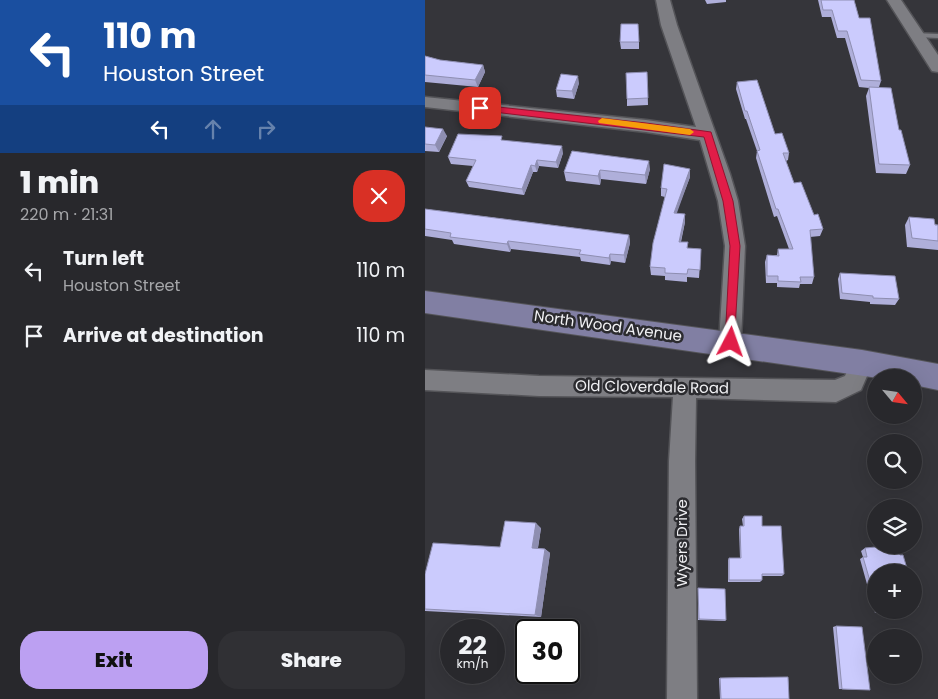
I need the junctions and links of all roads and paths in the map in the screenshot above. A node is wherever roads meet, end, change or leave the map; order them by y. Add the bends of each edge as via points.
1 (663, 0) edge
2 (894, 0) edge
3 (916, 35) junction
4 (938, 36) edge
5 (938, 67) edge
6 (425, 102) edge
7 (707, 135) junction
8 (425, 302) edge
9 (731, 342) junction
10 (863, 362) junction
11 (938, 377) edge
12 (425, 380) edge
13 (685, 387) junction
14 (682, 699) edge

1 - 7 street
2 - 3 street
3 - 4 lane
3 - 5 street
6 - 7 street
7 - 9 street via 728,201 735,246
8 - 9 main road, North Wood Avenue
9 - 10 main road, North Wood Avenue
10 - 11 main road, North Wood Avenue
10 - 13 street, Old Cloverdale Road via 853,383 836,392
12 - 13 street, Old Cloverdale Road via 539,386
13 - 14 street, Wyers Drive via 681,460

